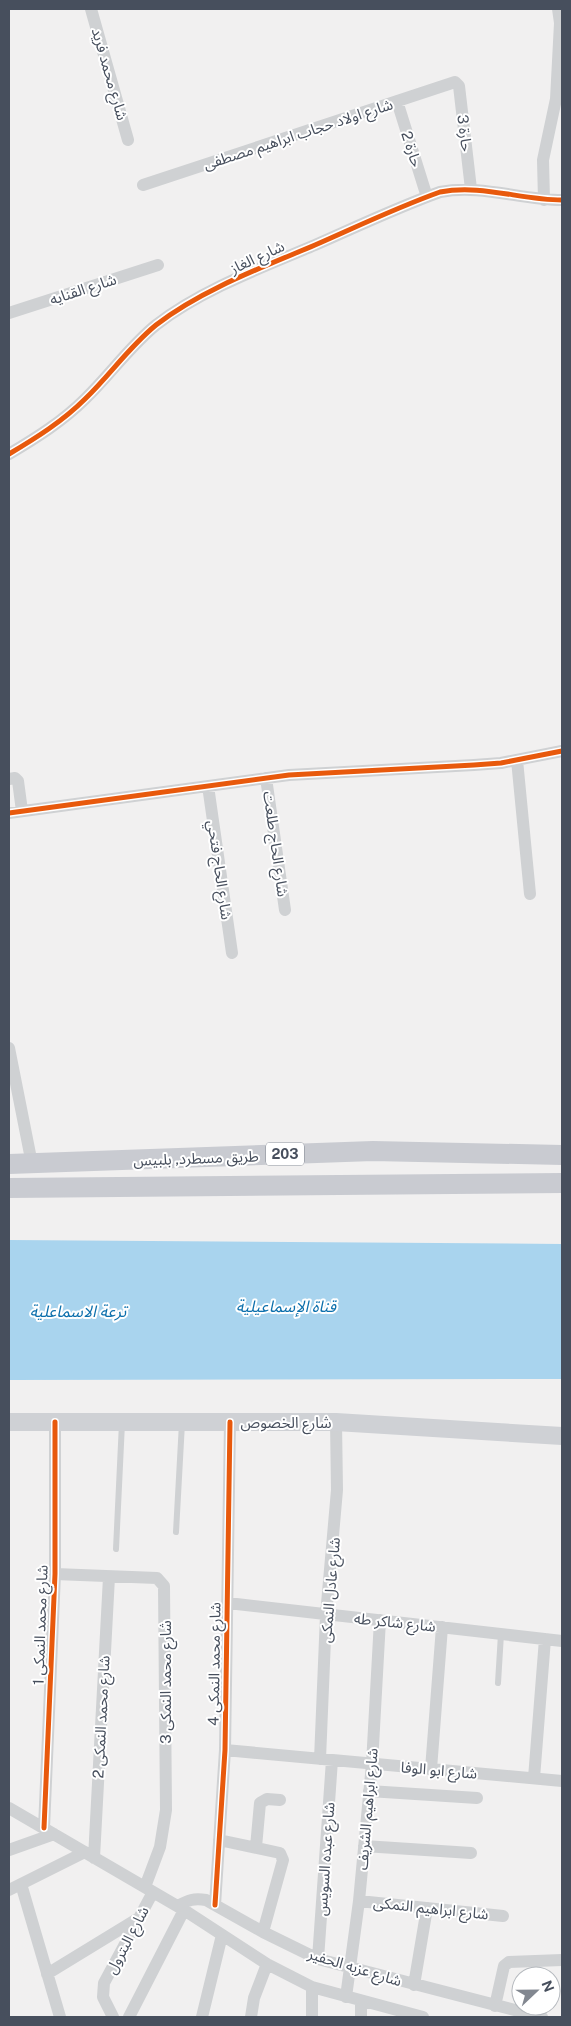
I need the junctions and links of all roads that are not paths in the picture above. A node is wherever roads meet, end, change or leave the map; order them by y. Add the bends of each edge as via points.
1 (91, 9) edge
2 (558, 9) edge
3 (452, 83) joint
4 (396, 101) junction
5 (128, 140) dead end
6 (143, 185) dead end
7 (472, 188) junction
8 (427, 197) junction
9 (544, 200) junction
10 (562, 200) edge
11 (158, 265) dead end
12 (9, 313) edge
13 (9, 454) edge
14 (562, 751) edge
15 (518, 760) junction
16 (9, 778) edge
17 (266, 778) junction
18 (208, 786) junction
19 (15, 812) edge
20 (530, 894) dead end
21 (285, 910) dead end
22 (232, 953) dead end
23 (9, 1048) edge
24 (562, 1155) edge
25 (9, 1164) edge
26 (32, 1164) junction
27 (562, 1183) edge
28 (9, 1188) edge
29 (9, 1422) edge
30 (55, 1422) junction
31 (122, 1422) junction
32 (182, 1422) junction
33 (230, 1422) junction
34 (336, 1422) junction
35 (562, 1436) edge
36 (176, 1532) dead end
37 (116, 1549) dead end
38 (55, 1574) junction
39 (109, 1577) junction
40 (228, 1603) junction
41 (326, 1615) junction
42 (380, 1620) junction
43 (442, 1627) junction
44 (501, 1634) junction
45 (545, 1639) junction
46 (562, 1641) edge
47 (498, 1683) dead end
48 (226, 1750) junction
49 (326, 1759) junction
50 (372, 1764) junction
51 (431, 1769) junction
52 (534, 1778) junction
53 (562, 1781) edge
54 (369, 1791) junction
55 (478, 1798) dead end
56 (280, 1800) dead end
57 (9, 1808) edge
58 (49, 1831) junction
59 (219, 1840) junction
60 (364, 1846) junction
61 (256, 1847) junction
62 (9, 1850) edge
63 (471, 1853) dead end
64 (89, 1855) junction
65 (21, 1884) junction
66 (9, 1890) edge
67 (149, 1890) junction
68 (359, 1901) junction
69 (215, 1905) junction
70 (181, 1908) junction
71 (427, 1908) junction
72 (503, 1916) dead end
73 (137, 1919) junction
74 (262, 1932) junction
75 (222, 1934) junction
76 (318, 1959) junction
77 (562, 1960) edge
78 (267, 1964) junction
79 (351, 1969) junction
80 (47, 1974) junction
81 (414, 1985) junction
82 (312, 1987) junction
83 (346, 1997) junction
84 (361, 2001) junction
85 (495, 2006) junction
86 (60, 2017) edge
87 (112, 2017) edge
88 (129, 2017) edge
89 (202, 2017) edge
90 (251, 2017) edge
91 (312, 2017) edge
92 (361, 2017) edge
93 (418, 2017) edge
94 (542, 2017) edge

1 - 5 street, شارع محمد فريد
2 - 9 street via 556,99 543,160
3 - 4 street, شارع اولاد حجاب ابراهيم مصطفى
3 - 7 street, حارة 3 via 459,86
4 - 6 street, شارع اولاد حجاب ابراهيم مصطفى
4 - 8 street, حارة 2
7 - 8 street, شارع الغاز
7 - 9 street, شارع الغاز
8 - 13 street, شارع الغاز via 252,272 178,310 137,341 64,418
9 - 10 street, شارع الغاز
11 - 12 street, شارع القنايه
14 - 15 street
15 - 17 street
15 - 20 street
16 - 19 street via 18,781
17 - 18 street
17 - 21 street, شارع الحاج طلعت
18 - 19 street
18 - 22 street, شارع الحاج فتحي
23 - 26 street
24 - 26 main road, طريق مسطرد, بلبيس / 203 via 373,1150
25 - 26 main road, طريق مسطرد, بلبيس / 203
27 - 28 main road, طريق مسطرد, بلبيس / 203
29 - 30 main road, شارع الخصوص
30 - 31 main road, شارع الخصوص
30 - 38 street, شارع محمد النمكى 1
31 - 32 main road, شارع الخصوص
31 - 37 lane
32 - 33 main road, شارع الخصوص
32 - 36 lane
33 - 34 main road, شارع الخصوص
33 - 40 street, شارع محمد النمكى 4
34 - 35 main road, شارع الخصوص
34 - 41 street, شارع عادل النمكى via 338,1490
38 - 39 street, شارع محمد النمكى 3
38 - 58 street, شارع محمد النمكى 1
39 - 64 street, شارع محمد النمكى 2
39 - 67 street, شارع محمد النمكى 3 via 157,1578 165,1589 166,1810
40 - 41 street, شارع شاكر طه
40 - 48 street, شارع محمد النمكى 4
41 - 42 street, شارع شاكر طه
41 - 49 street, شارع عادل النمكى
42 - 43 street, شارع شاكر طه
42 - 50 street, شارع ابراهيم الشريف
43 - 44 street, شارع شاكر طه
43 - 51 street
44 - 45 street, شارع شاكر طه
44 - 47 lane
45 - 46 street, شارع شاكر طه
45 - 52 street
48 - 49 street, شارع ابو الوفا
48 - 59 street, شارع محمد النمكى 4
49 - 50 street, شارع ابو الوفا
49 - 76 street, شارع عبده السويس
50 - 51 street, شارع ابو الوفا
50 - 54 street, شارع ابراهيم الشريف
51 - 52 street, شارع ابو الوفا
52 - 53 street, شارع ابو الوفا
54 - 55 street
54 - 60 street, شارع ابراهيم الشريف
56 - 61 street via 267,1799 260,1803
57 - 58 street, شارع عزبه الحفير
58 - 62 street
58 - 64 street, شارع عزبه الحفير
59 - 61 street
59 - 69 street, شارع محمد النمكى 4
60 - 63 street
60 - 68 street, شارع ابراهيم الشريف
61 - 74 street via 280,1853 283,1860
64 - 65 street
64 - 67 street, شارع عزبه الحفير
65 - 66 street
65 - 80 street
67 - 70 street, شارع عزبه الحفير
67 - 73 street, شارع البترول
68 - 71 street, شارع ابراهيم النمكى
68 - 79 street, شارع ابراهيم الشريف
69 - 70 street, شارع عزبه الحفير via 196,1899 186,1901
69 - 74 street, شارع عزبه الحفير
70 - 75 street, شارع عزبه الحفير
70 - 88 street
71 - 72 street, شارع ابراهيم النمكى
71 - 81 street
73 - 80 street
73 - 87 street, شارع البترول via 104,1983 103,1997
74 - 76 street, شارع عزبه الحفير
75 - 78 street, شارع عزبه الحفير
75 - 89 street
76 - 79 street, شارع عزبه الحفير
77 - 85 street via 509,1962 504,1966
78 - 82 street, شارع عزبه الحفير
78 - 90 street via 254,1998
79 - 81 street, شارع عزبه الحفير
79 - 83 street, شارع ابراهيم الشريف
80 - 86 street
81 - 85 street, شارع عزبه الحفير
82 - 83 street, شارع عزبه الحفير
82 - 91 street
83 - 84 street, شارع عزبه الحفير
84 - 92 street
84 - 93 street, شارع عزبه الحفير
85 - 94 street, شارع عزبه الحفير

